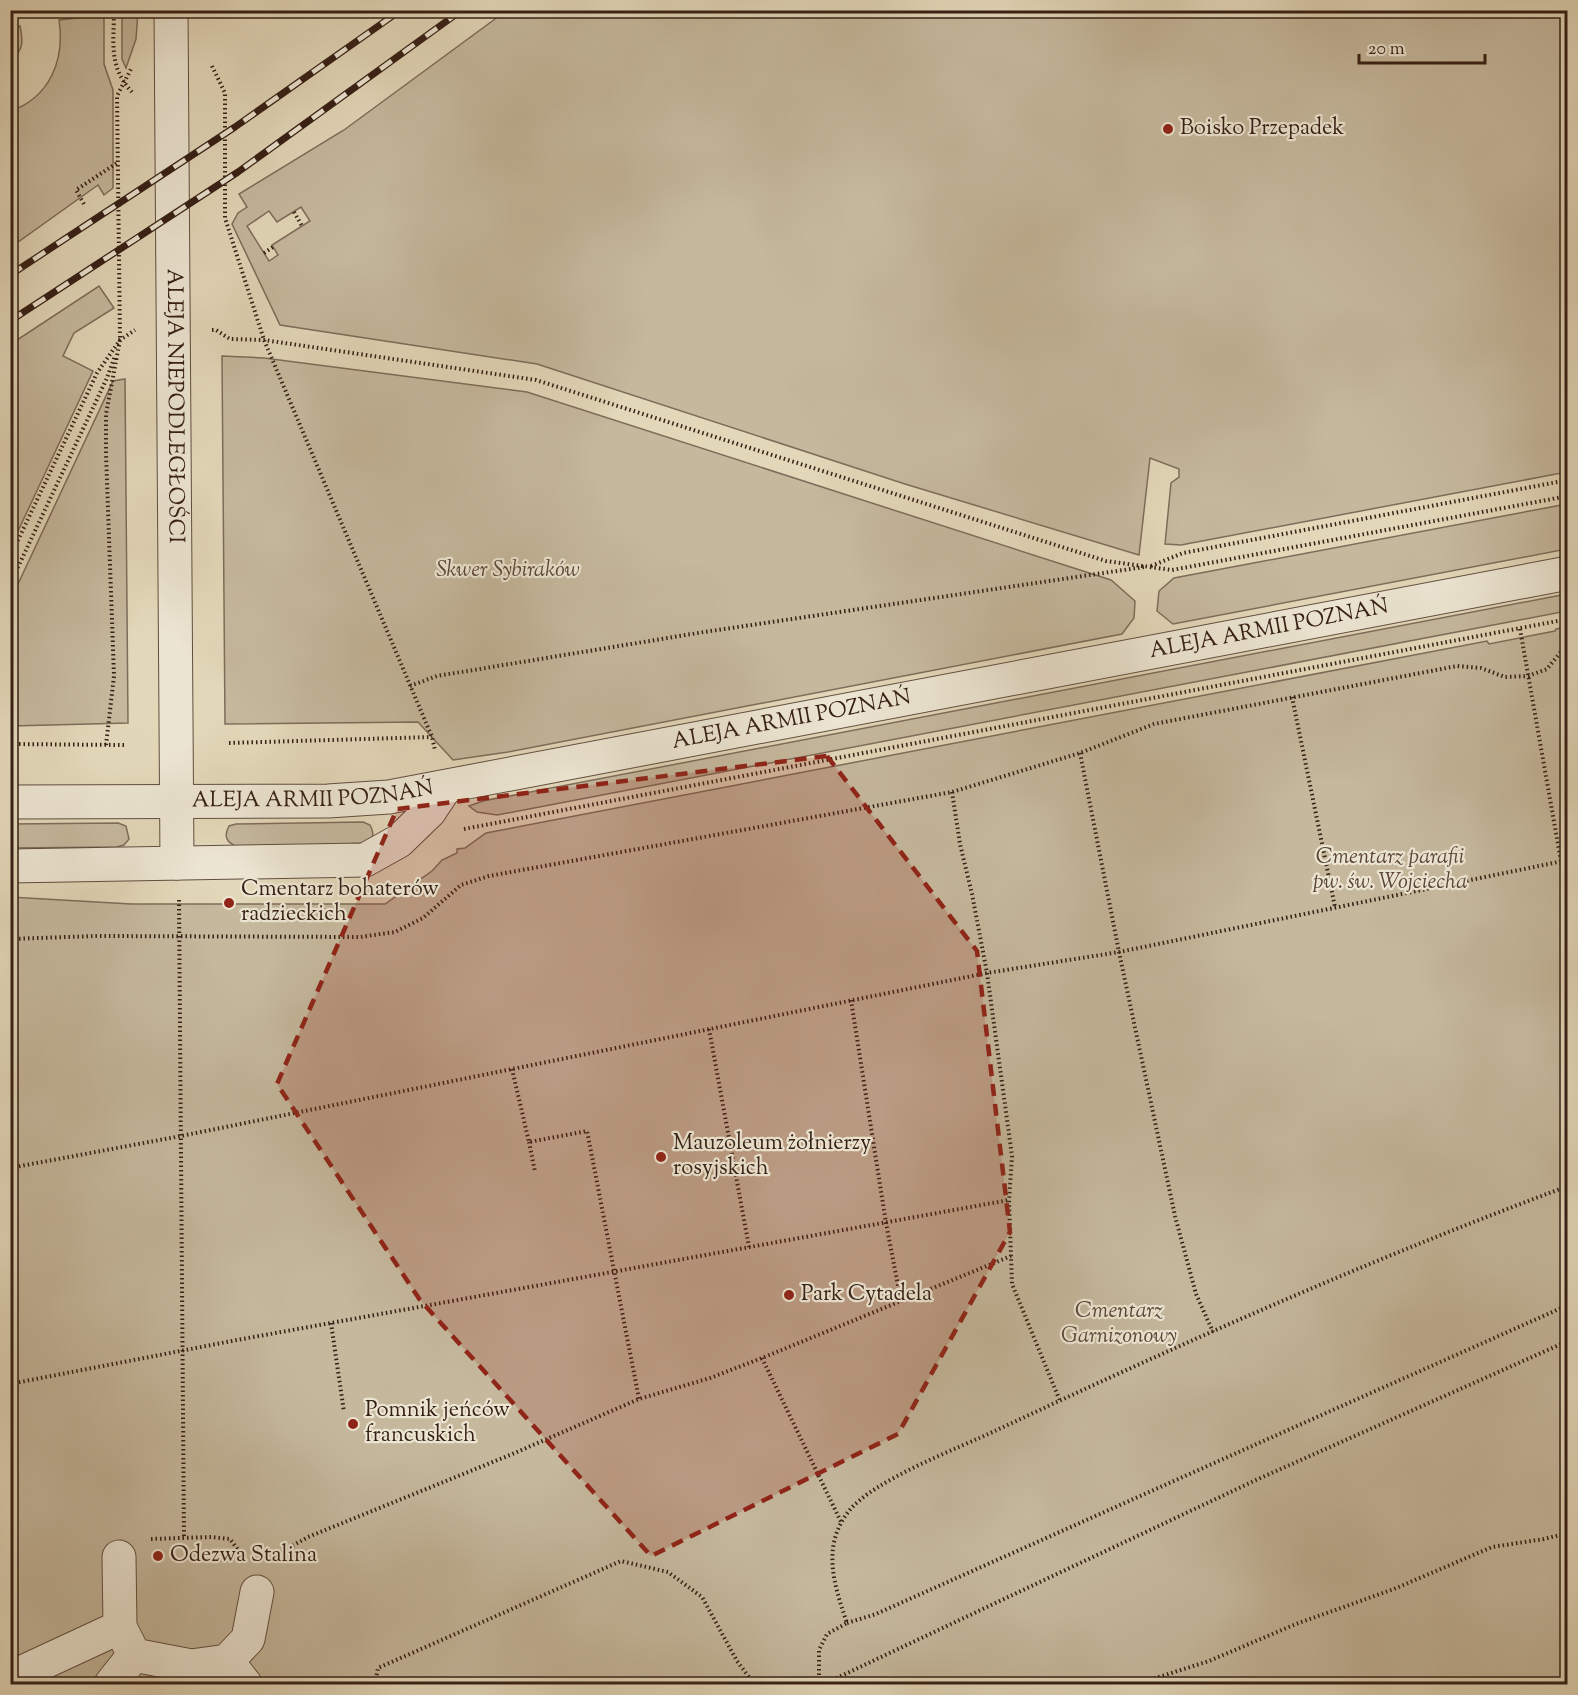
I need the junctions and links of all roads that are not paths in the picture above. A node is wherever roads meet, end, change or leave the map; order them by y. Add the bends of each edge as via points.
1 (171, 10) edge
2 (1568, 573) edge
3 (445, 788) junction
4 (10, 802) edge
5 (177, 802) junction
6 (10, 866) edge
7 (178, 878) junction
8 (119, 1557) dead end
9 (258, 1592) dead end
10 (159, 1663) edge
11 (236, 1673) edge
12 (10, 1678) edge
13 (111, 1684) edge

1 - 5 street, ALEJA NIEPODLEGŁOŚCI
2 - 3 street, ALEJA ARMII POZNAŃ
3 - 5 street, ALEJA ARMII POZNAŃ via 328,801
3 - 7 street via 429,812 399,841 365,860
4 - 5 street, ALEJA ARMII POZNAŃ
5 - 7 street, ALEJA NIEPODLEGŁOŚCI
6 - 7 street
8 - 10 street
9 - 11 street
10 - 11 street
10 - 12 street
10 - 13 street

